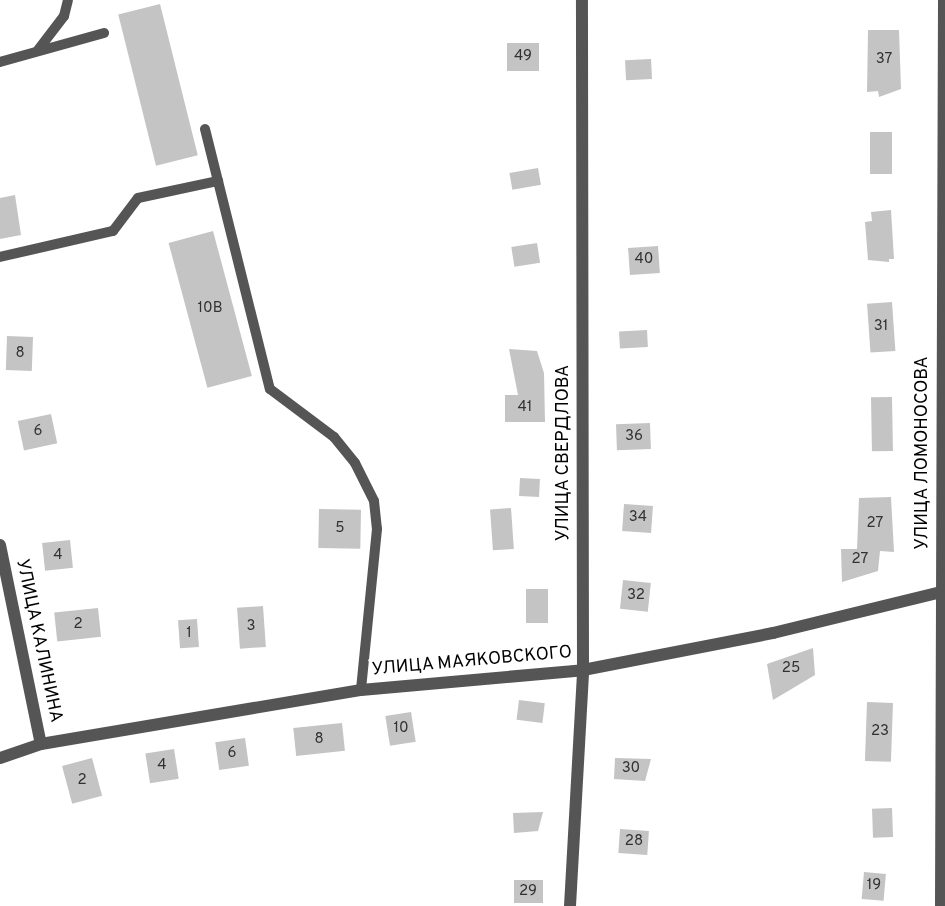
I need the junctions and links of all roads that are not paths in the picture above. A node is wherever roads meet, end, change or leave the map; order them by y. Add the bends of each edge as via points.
1 (68, 0) edge
2 (582, 0) edge
3 (944, 0) edge
4 (104, 33) dead end
5 (37, 51) junction
6 (0, 62) edge
7 (205, 129) dead end
8 (218, 181) junction
9 (0, 257) edge
10 (0, 545) edge
11 (943, 591) edge
12 (583, 670) junction
13 (361, 690) junction
14 (41, 744) junction
15 (0, 758) edge
16 (570, 906) edge
17 (941, 906) edge

1 - 5 lane via 63,16
2 - 12 street, УЛИЦА СВЕРДЛОВА
3 - 11 street, УЛИЦА ЛОМОНОСОВА
4 - 5 lane
5 - 6 lane
7 - 8 lane
8 - 9 lane via 138,198 113,231
8 - 13 lane via 270,389 334,436 355,463 374,501 376,529
10 - 14 street, УЛИЦА КАЛИНИНА
11 - 12 street, УЛИЦА МАЯКОВСКОГО via 773,633
11 - 17 street, УЛИЦА ЛОМОНОСОВА
12 - 13 street, УЛИЦА МАЯКОВСКОГО
12 - 16 street, УЛИЦА СВЕРДЛОВА
13 - 14 street, УЛИЦА МАЯКОВСКОГО
14 - 15 street, УЛИЦА МАЯКОВСКОГО

